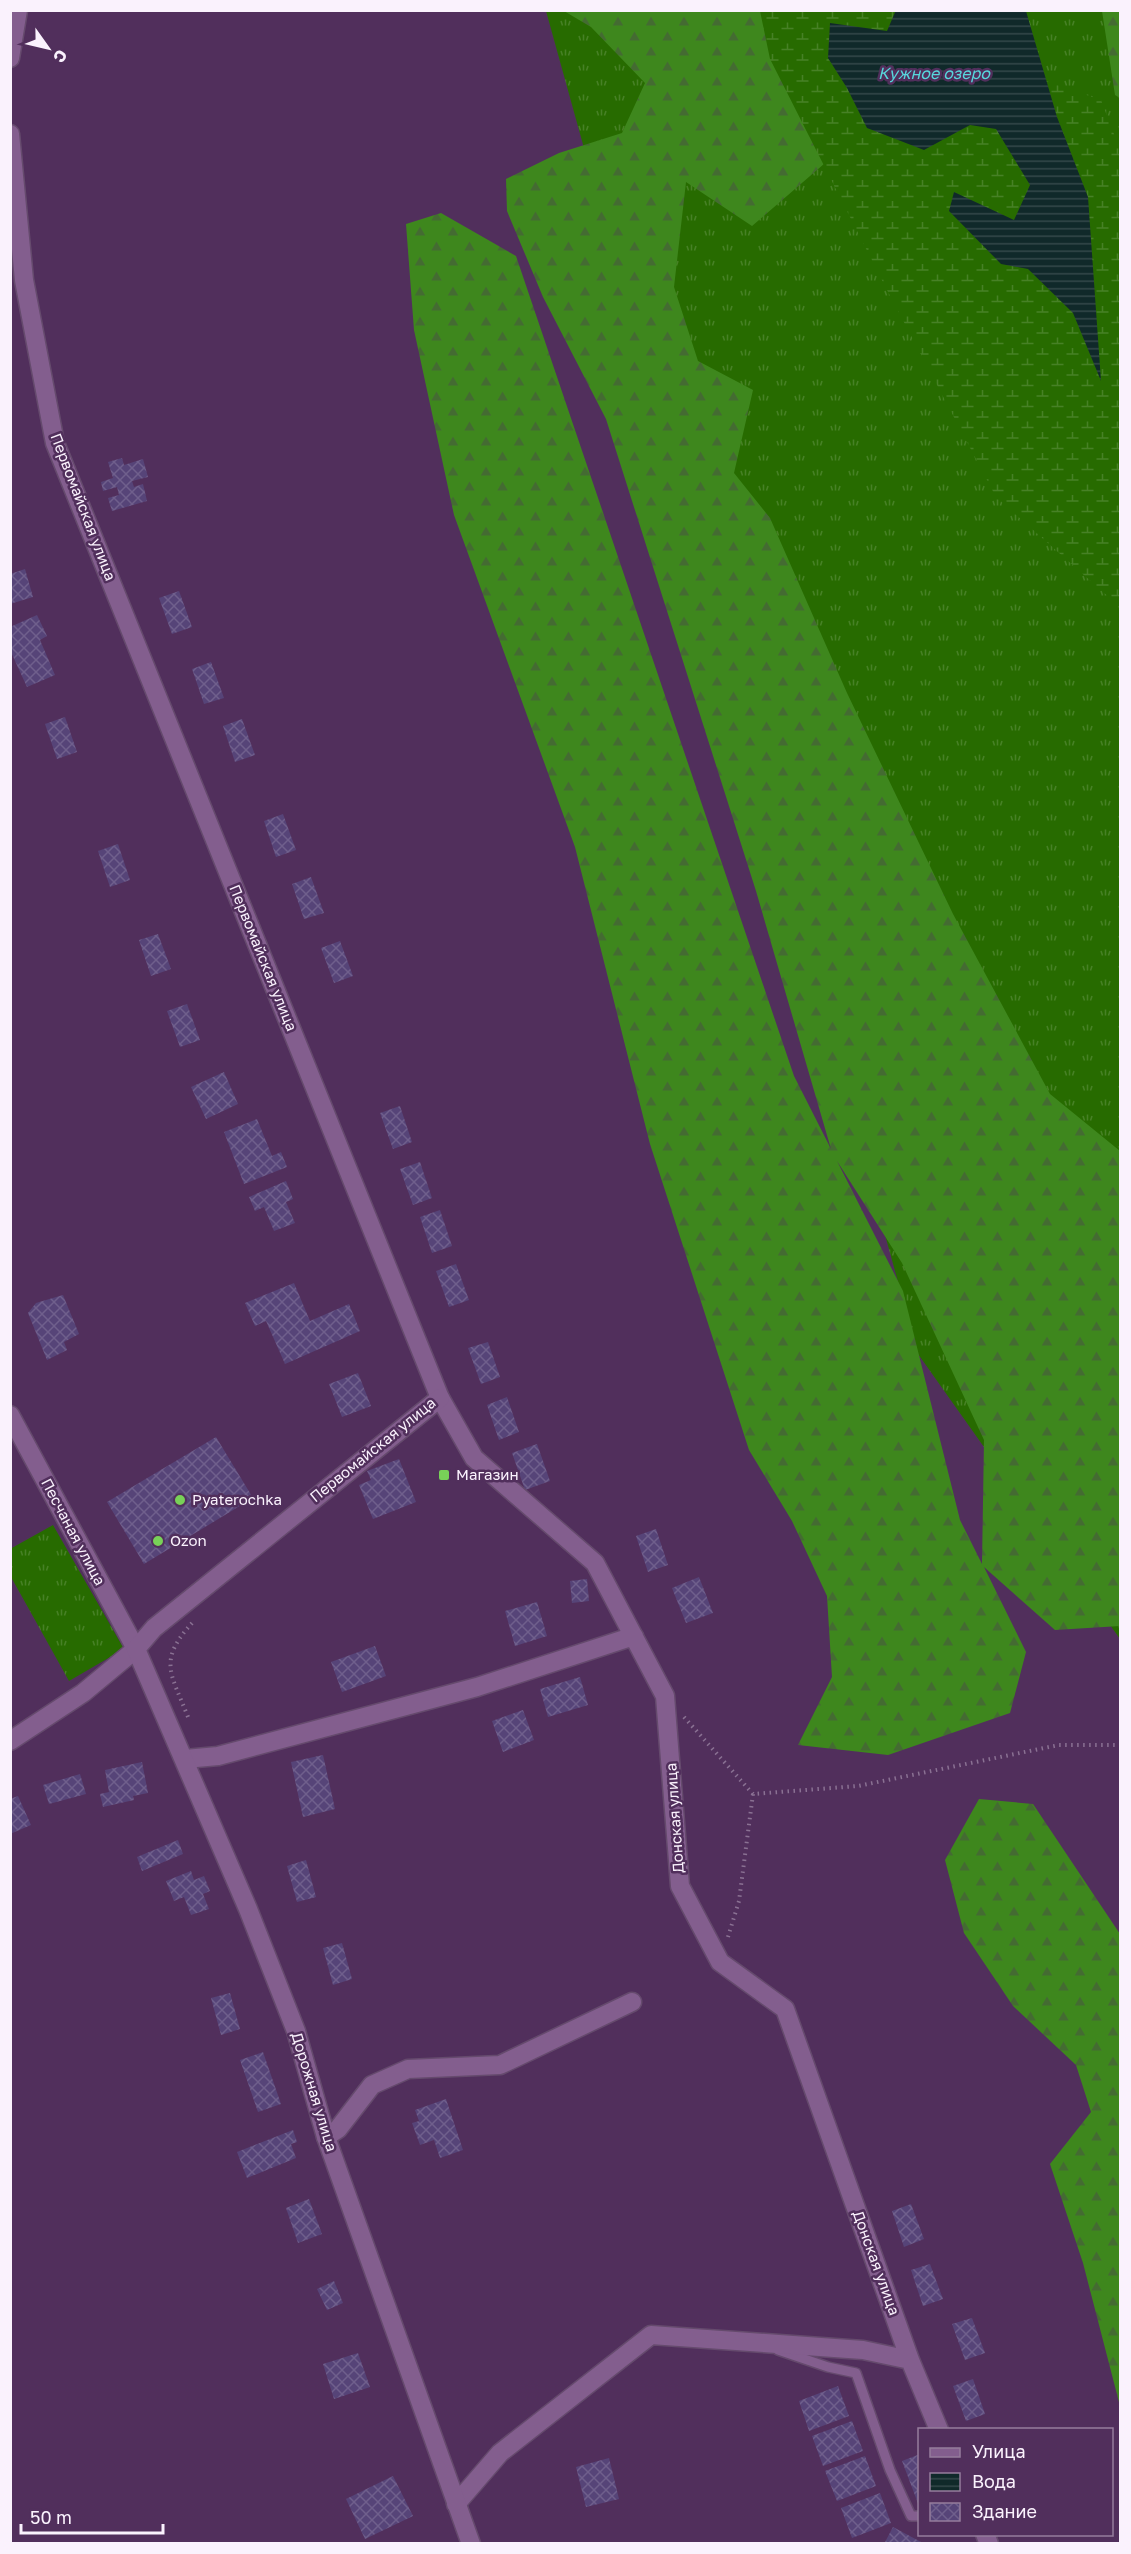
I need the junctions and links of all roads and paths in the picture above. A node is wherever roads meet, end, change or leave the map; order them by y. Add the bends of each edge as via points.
1 (18, 10) edge
2 (10, 58) edge
3 (10, 134) edge
4 (440, 1398) junction
5 (10, 1415) edge
6 (196, 1618) dead end
7 (634, 1636) junction
8 (136, 1649) junction
9 (666, 1696) junction
10 (191, 1727) dead end
11 (10, 1741) edge
12 (1120, 1745) edge
13 (185, 1759) junction
14 (753, 1794) junction
15 (720, 1962) junction
16 (632, 2001) dead end
17 (326, 2137) junction
18 (759, 2343) junction
19 (910, 2360) junction
20 (938, 2428) edge
21 (456, 2504) junction
22 (918, 2516) edge
23 (471, 2543) edge

1 - 2 street
3 - 4 street, Первомайская улица via 24,280 55,442
4 - 7 street, Донская улица via 474,1458 594,1563
4 - 8 street, Первомайская улица via 154,1628
5 - 8 street, Песчаная улица
6 - 10 path via 174,1645 169,1667
7 - 9 street, Донская улица
7 - 13 street via 477,1688 218,1756
8 - 11 street, Первомайская улица via 83,1693
8 - 13 street, Дорожная улица
9 - 14 path
9 - 15 street, Донская улица via 680,1886
12 - 14 path via 1059,1745 858,1786
13 - 17 street, Дорожная улица via 296,2031
14 - 15 path via 739,1901
15 - 19 street, Донская улица via 785,2008
16 - 17 street via 500,2065 408,2069 372,2085 338,2129
17 - 21 street, Дорожная улица
18 - 19 street via 863,2350
18 - 21 street via 651,2335 500,2453
18 - 22 lane via 856,2373 890,2470 911,2516
19 - 20 street, Донская улица
21 - 23 street, Дорожная улица

